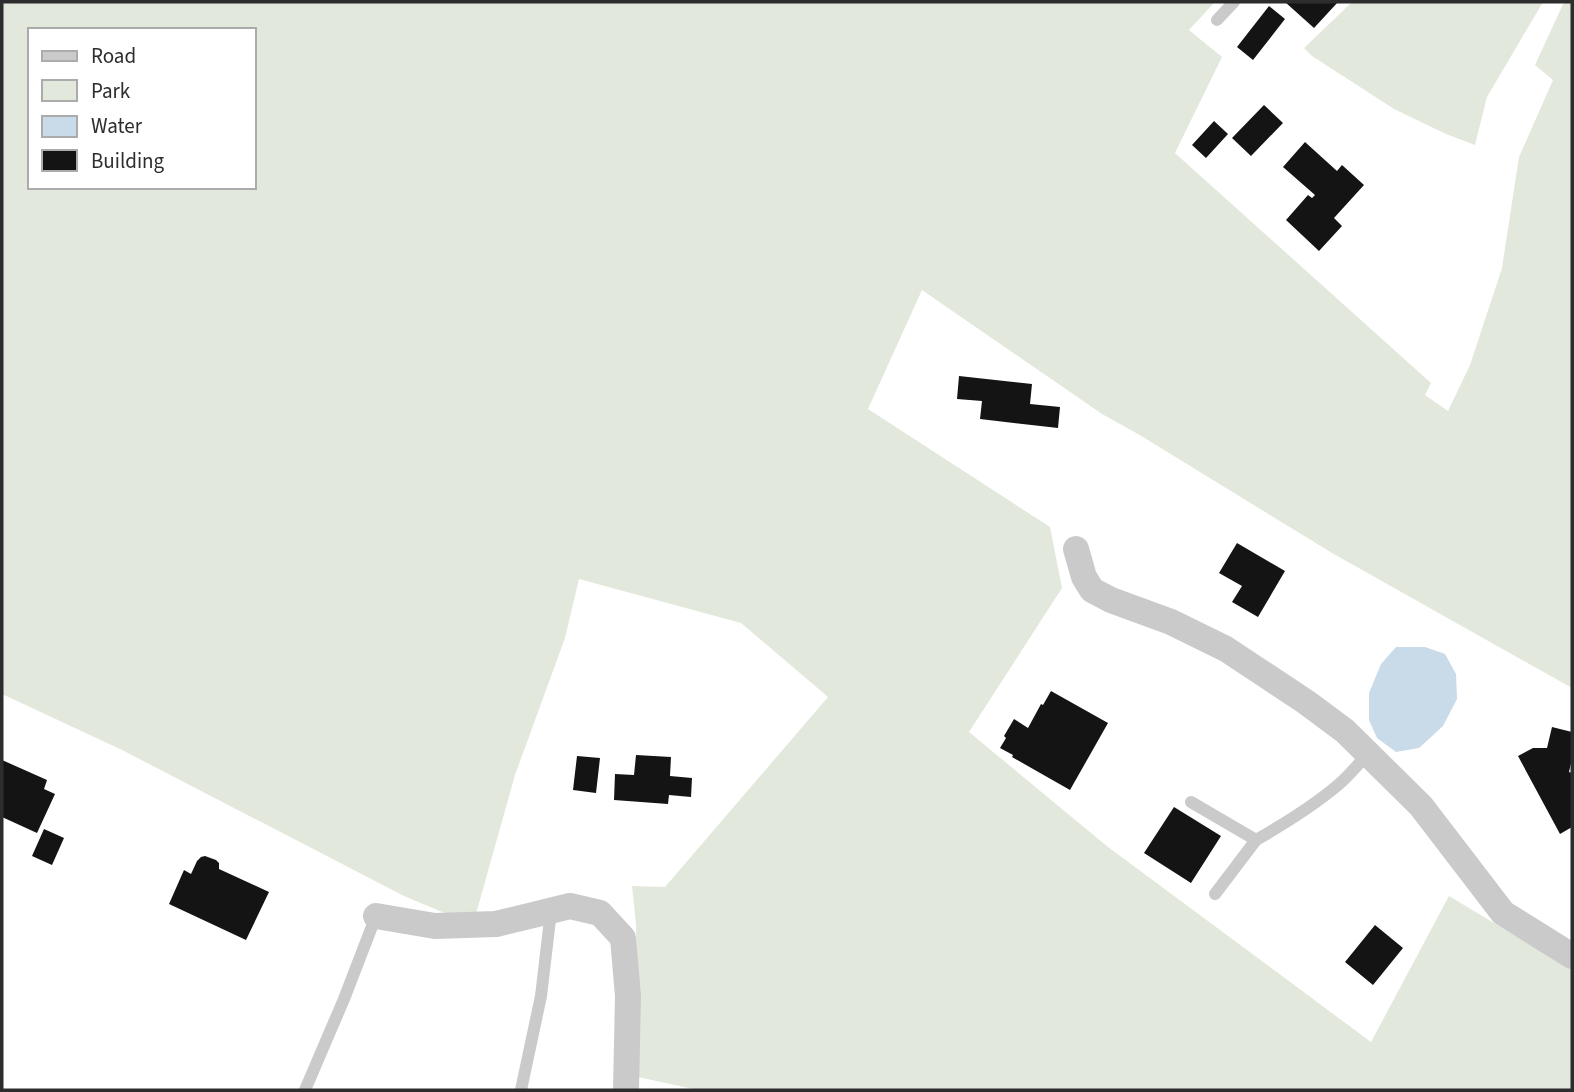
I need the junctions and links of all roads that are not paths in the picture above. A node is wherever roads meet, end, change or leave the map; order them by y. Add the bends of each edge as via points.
1 (1234, 2) edge
2 (1217, 20) dead end
3 (1076, 549) dead end
4 (1368, 754) junction
5 (1191, 802) dead end
6 (1256, 840) junction
7 (1215, 894) dead end
8 (551, 911) junction
9 (376, 916) joint
10 (1572, 956) edge
11 (305, 1090) edge
12 (521, 1090) edge
13 (626, 1090) edge

1 - 2 lane
3 - 4 street via 1092,590 1226,649 1345,731
4 - 6 lane via 1319,800
4 - 10 street via 1421,806 1503,913
5 - 6 lane
6 - 7 lane
8 - 9 street via 496,924 459,926
8 - 12 lane via 541,996
8 - 13 street via 570,906 600,913 623,938 628,996
9 - 11 lane

